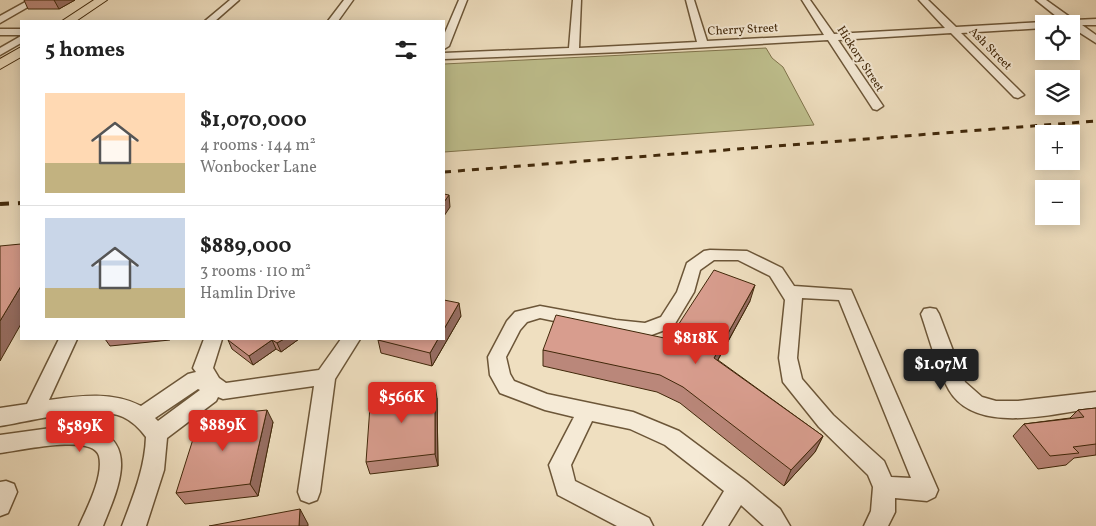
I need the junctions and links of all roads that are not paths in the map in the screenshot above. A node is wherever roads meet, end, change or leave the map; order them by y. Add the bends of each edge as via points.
1 (36, 0) edge
2 (102, 0) edge
3 (235, 0) edge
4 (349, 0) edge
5 (463, 0) edge
6 (577, 0) edge
7 (690, 0) edge
8 (806, 0) edge
9 (923, 0) edge
10 (1040, 0) edge
11 (1061, 15) edge
12 (0, 20) edge
13 (70, 20) edge
14 (211, 20) edge
15 (334, 20) edge
16 (1096, 22) edge
17 (1080, 23) edge
18 (1035, 26) edge
19 (1080, 29) edge
20 (954, 30) junction
21 (0, 32) edge
22 (20, 32) edge
23 (831, 37) junction
24 (20, 40) edge
25 (1096, 40) edge
26 (445, 44) edge
27 (703, 44) junction
28 (574, 51) junction
29 (0, 52) edge
30 (20, 52) edge
31 (445, 56) edge
32 (0, 64) edge
33 (1018, 94) dead end
34 (876, 106) dead end
35 (789, 292) junction
36 (930, 314) dead end
37 (68, 340) edge
38 (213, 340) edge
39 (350, 340) edge
40 (326, 377) junction
41 (212, 384) junction
42 (1096, 400) edge
43 (587, 411) junction
44 (33, 412) junction
45 (1006, 412) joint
46 (141, 417) junction
47 (2, 421) edge
48 (157, 434) junction
49 (0, 444) edge
50 (884, 487) junction
51 (738, 488) junction
52 (309, 492) dead end
53 (0, 493) edge
54 (0, 505) edge
55 (91, 526) edge
56 (134, 526) edge
57 (641, 526) edge
58 (715, 526) edge
59 (778, 526) edge
60 (876, 526) edge

1 - 12 street
2 - 13 main road
3 - 14 street
4 - 15 street
5 - 26 street
6 - 28 street
7 - 27 street
8 - 23 street, Hickory Street
9 - 20 street, Ash Street
10 - 11 street
16 - 17 street
18 - 20 street, Cherry Street
19 - 25 street
20 - 23 street, Cherry Street
20 - 33 street, Ash Street
21 - 22 street
23 - 27 street, Cherry Street
23 - 34 street, Hickory Street
24 - 29 street
27 - 28 street, Cherry Street
28 - 31 street, Cherry Street
30 - 32 main road
35 - 43 street via 776,272 741,255 710,255 693,267 685,292 667,322 646,330 616,328 540,312 520,317 497,357 500,375 507,387 545,402
35 - 50 street via 794,300 788,358 793,382 826,421 876,468
35 - 50 street via 845,294 927,490
36 - 45 street via 964,396 983,407
37 - 44 street
38 - 41 street via 203,368
39 - 40 street
40 - 41 street via 223,391
40 - 52 street
41 - 46 street via 195,380
41 - 48 street via 209,395
42 - 45 street
43 - 51 street via 633,421 672,438
43 - 57 street via 560,465 566,488
44 - 46 street via 108,404
44 - 47 street
46 - 48 street
48 - 56 street via 154,470
49 - 55 street via 73,434 103,442 111,454 111,472
50 - 60 street via 882,512
51 - 58 street
51 - 59 street
53 - 54 street via 6,492

